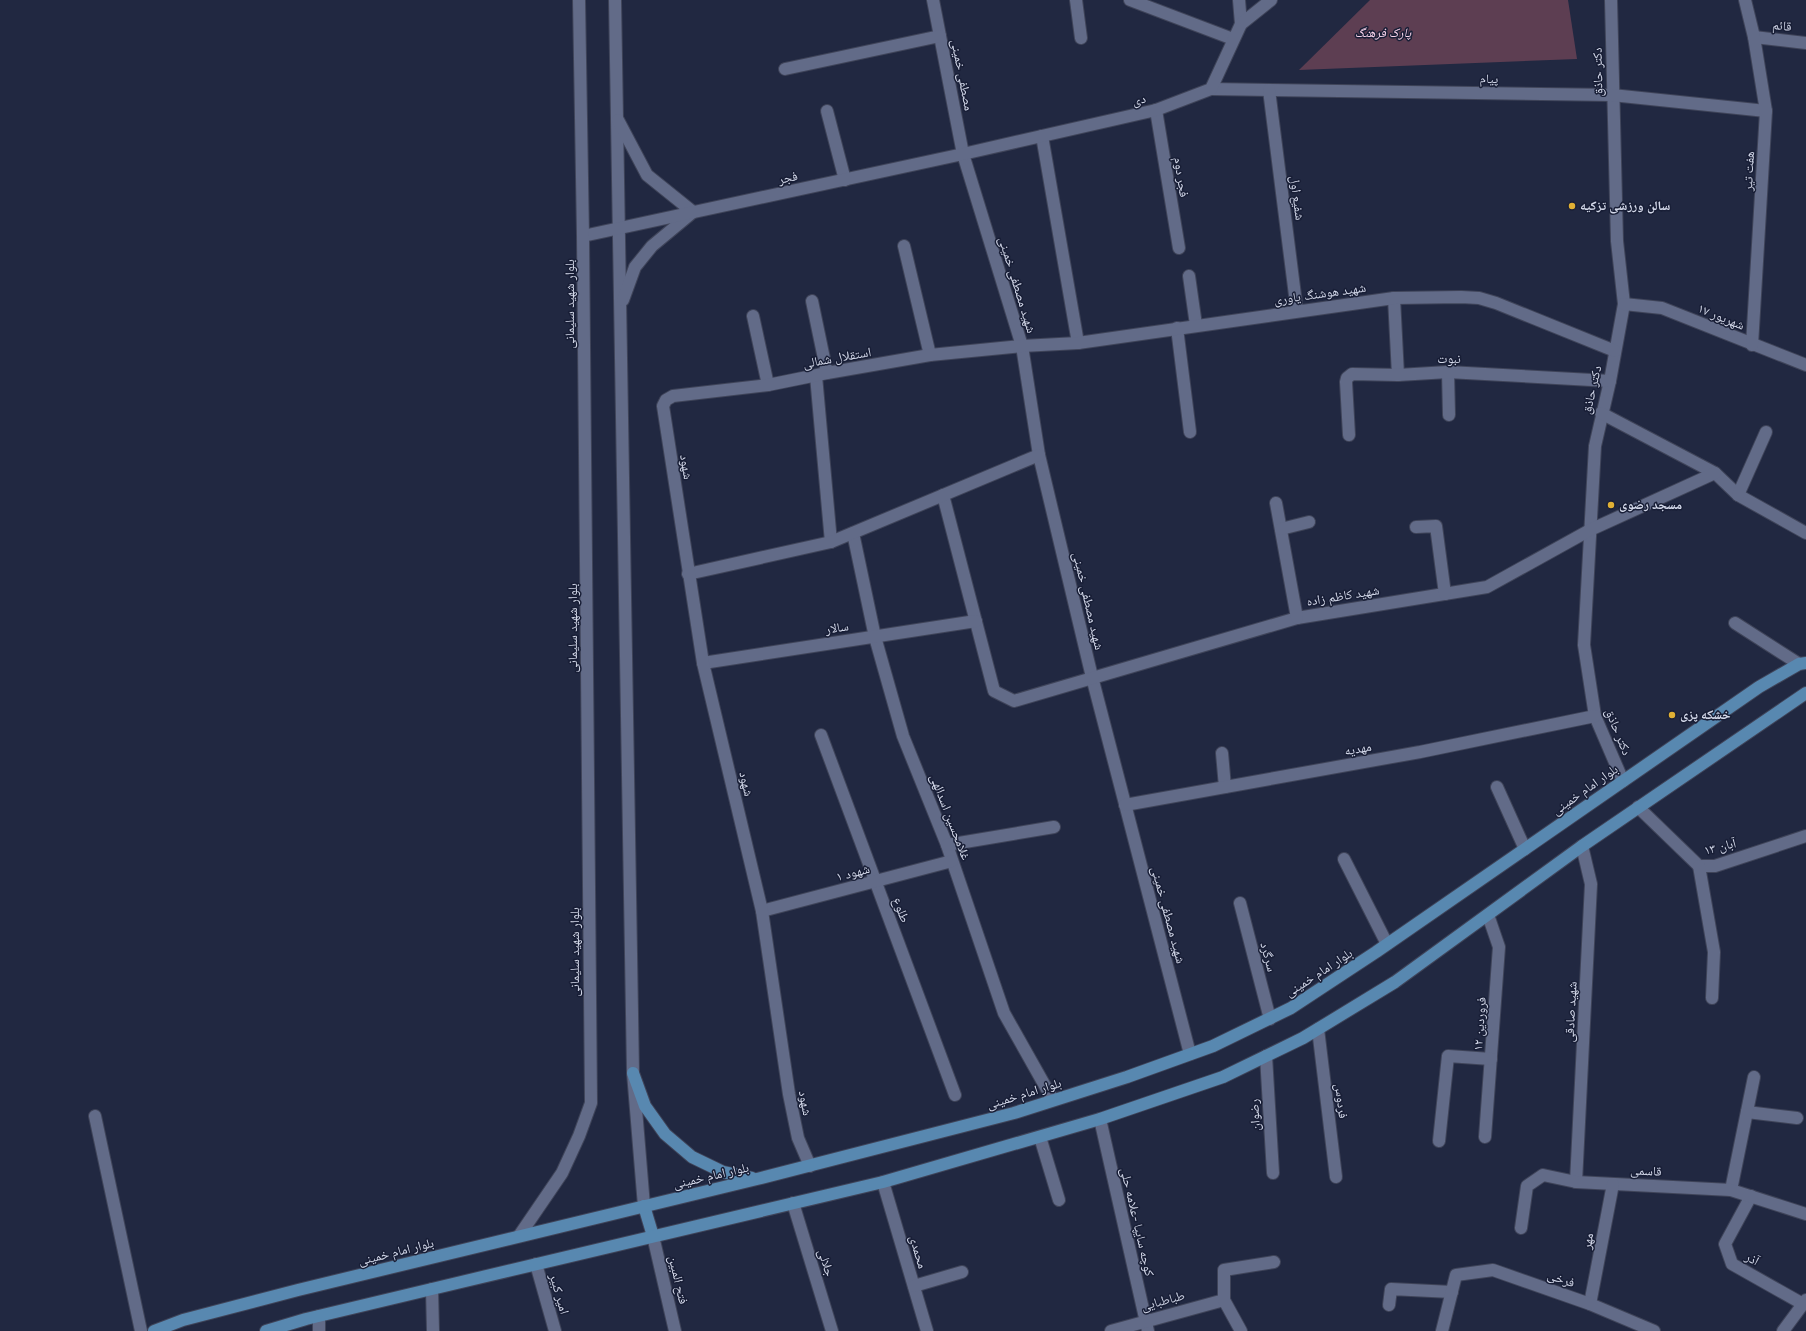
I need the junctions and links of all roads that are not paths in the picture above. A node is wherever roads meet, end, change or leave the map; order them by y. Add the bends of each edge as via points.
1 (579, 0) edge
2 (615, 0) edge
3 (933, 0) edge
4 (1076, 0) edge
5 (1130, 0) edge
6 (1239, 0) edge
7 (1271, 0) edge
8 (1611, 0) edge
9 (1745, 0) edge
10 (1241, 24) junction
11 (940, 36) junction
12 (1754, 37) junction
13 (1081, 38) dead end
14 (1232, 39) junction
15 (1806, 43) edge
16 (785, 69) dead end
17 (1210, 88) junction
18 (1269, 90) junction
19 (1612, 95) junction
20 (1156, 110) junction
21 (827, 111) dead end
22 (1766, 111) junction
23 (617, 117) junction
24 (1042, 136) junction
25 (963, 154) junction
26 (845, 180) junction
27 (692, 212) junction
28 (618, 228) junction
29 (583, 236) junction
30 (904, 246) dead end
31 (1179, 248) dead end
32 (1188, 276) dead end
33 (1394, 298) junction
34 (812, 301) dead end
35 (1624, 304) junction
36 (620, 309) junction
37 (1296, 311) junction
38 (753, 316) dead end
39 (1196, 325) junction
40 (1177, 328) junction
41 (1078, 343) junction
42 (1752, 345) junction
43 (1022, 346) junction
44 (1615, 351) junction
45 (930, 355) junction
46 (1806, 365) edge
47 (1448, 372) junction
48 (822, 374) junction
49 (1398, 374) junction
50 (1610, 381) junction
51 (768, 385) junction
52 (663, 406) joint
53 (1601, 413) junction
54 (1449, 415) dead end
55 (1190, 432) dead end
56 (1766, 432) dead end
57 (1349, 436) dead end
58 (1039, 455) junction
59 (1715, 473) junction
60 (943, 495) junction
61 (1738, 495) junction
62 (1276, 503) dead end
63 (1309, 522) dead end
64 (1416, 527) dead end
65 (1281, 529) junction
66 (1590, 530) junction
67 (853, 533) junction
68 (1806, 533) edge
69 (832, 542) junction
70 (688, 574) junction
71 (1445, 594) junction
72 (1296, 618) junction
73 (976, 621) junction
74 (1735, 623) dead end
75 (875, 637) junction
76 (1803, 663) edge
77 (703, 664) junction
78 (1092, 677) junction
79 (1806, 693) edge
80 (1595, 716) junction
81 (821, 735) dead end
82 (1222, 753) dead end
83 (1623, 781) junction
84 (1225, 787) junction
85 (1497, 787) dead end
86 (1125, 806) junction
87 (1638, 807) junction
88 (1054, 827) dead end
89 (1806, 836) edge
90 (947, 845) junction
91 (1582, 846) junction
92 (1525, 849) junction
93 (1344, 859) dead end
94 (952, 861) junction
95 (1699, 866) junction
96 (876, 881) junction
97 (1240, 903) dead end
98 (762, 911) junction
99 (1488, 915) junction
100 (1387, 944) junction
101 (1712, 998) dead end
102 (1270, 1019) junction
103 (1318, 1029) junction
104 (1190, 1054) junction
105 (1266, 1056) junction
106 (1491, 1059) junction
107 (633, 1073) junction
108 (1754, 1077) dead end
109 (955, 1095) dead end
110 (1053, 1100) junction
111 (1747, 1112) junction
112 (95, 1116) dead end
113 (1797, 1118) dead end
114 (1100, 1119) junction
115 (1040, 1136) junction
116 (1485, 1137) dead end
117 (1439, 1141) dead end
118 (810, 1166) junction
119 (1273, 1173) dead end
120 (1336, 1177) dead end
121 (757, 1179) junction
122 (883, 1182) junction
123 (1576, 1182) junction
124 (1613, 1184) junction
125 (1731, 1190) junction
126 (1750, 1196) junction
127 (1059, 1200) dead end
128 (793, 1203) junction
129 (644, 1206) junction
130 (1806, 1214) edge
131 (1521, 1228) dead end
132 (519, 1236) junction
133 (653, 1236) junction
134 (1274, 1262) dead end
135 (536, 1264) junction
136 (962, 1272) dead end
137 (914, 1286) junction
138 (432, 1289) junction
139 (1452, 1292) junction
140 (1224, 1300) junction
141 (1805, 1302) edge
142 (1590, 1304) junction
143 (1389, 1305) dead end
144 (318, 1316) junction
145 (1147, 1326) edge
146 (141, 1331) edge
147 (154, 1331) edge
148 (266, 1331) edge
149 (319, 1331) edge
150 (433, 1331) edge
151 (555, 1331) edge
152 (675, 1331) edge
153 (832, 1331) edge
154 (927, 1331) edge
155 (1111, 1331) edge
156 (1242, 1331) edge
157 (1442, 1331) edge
158 (1654, 1331) edge
159 (1784, 1331) edge

1 - 29 street, بلوار شهید سلیمانی
2 - 23 street
3 - 11 street, مصطفی خمینی
4 - 13 street
5 - 14 street
6 - 10 street
7 - 10 street
8 - 19 street, دکتر حاذق
9 - 12 street, هفت تیر
10 - 14 street
11 - 16 street
11 - 25 street, مصطفی خمینی
12 - 15 street, قائم
12 - 22 street, هفت تیر
14 - 17 street
17 - 18 street, پیام
17 - 20 street, دی
18 - 19 street, پیام
18 - 37 street, شفیع اول
19 - 22 street, پیام
19 - 35 street, دکتر حاذق via 1617,241
20 - 24 street, دی
20 - 31 street, فجر دوم
21 - 26 street
22 - 42 street, هفت تیر
23 - 27 street via 647,174
23 - 28 street
24 - 25 street, دی
24 - 41 street
25 - 26 street, فجر
25 - 43 street, شهید مصطفی خمینی
26 - 27 street, فجر
27 - 28 street, فجر
27 - 36 street via 652,246 634,267
28 - 29 street, فجر
28 - 36 street
29 - 132 street, بلوار شهید سلیمانی via 591,1103 562,1173
30 - 45 street
32 - 39 street
33 - 37 street, شهید هوشنگ یاوری
33 - 44 street, شهید هوشنگ یاوری via 1479,298
33 - 49 street
34 - 48 street
35 - 42 street, ۱۷ شهریور via 1662,308
35 - 44 street, دکتر حاذق
36 - 107 street
37 - 39 street, شهید هوشنگ یاوری
38 - 51 street
39 - 40 street, شهید هوشنگ یاوری
40 - 41 street, شهید هوشنگ یاوری
40 - 55 street
41 - 43 street, شهید هوشنگ یاوری
42 - 46 street, ۱۷ شهریور
43 - 45 street, استقلال شمالی
43 - 58 street, شهید مصطفی خمینی
44 - 50 street, دکتر حاذق
45 - 48 street, استقلال شمالی
47 - 49 street, نبوت
47 - 50 street, نبوت
47 - 54 street
48 - 51 street, استقلال شمالی
48 - 69 street
49 - 57 street, نبوت via 1352,374 1347,378
50 - 53 street, دکتر حاذق
51 - 52 street, استقلال شمالی via 673,396 666,400
52 - 70 street, شهود
53 - 59 street
53 - 66 street, دکتر حاذق via 1595,446
56 - 61 street
58 - 60 street
58 - 78 street, شهید مصطفی خمینی
59 - 61 street
59 - 66 street
60 - 67 street
60 - 73 street, شهید کاظم زاده
61 - 68 street
62 - 65 street
63 - 65 street
64 - 71 street via 1436,526
65 - 72 street
66 - 71 street, شهید کاظم زاده via 1487,587
66 - 80 street, دکتر حاذق via 1584,645
67 - 69 street
67 - 75 street, غلامحسین اسدالهی
69 - 70 street
70 - 77 street, شهود
71 - 72 street, شهید کاظم زاده
72 - 78 street, شهید کاظم زاده
73 - 75 street, سالار
73 - 78 street, شهید کاظم زاده via 994,691 1014,701
74 - 76 street
75 - 77 street, سالار
75 - 90 street, غلامحسین اسدالهی via 903,736
76 - 83 main road, بلوار امام خمینی via 1759,687
77 - 98 street, شهود
78 - 86 street, شهید مصطفی خمینی
79 - 87 main road
80 - 83 street, دکتر حاذق
80 - 84 street, مهدیه via 1420,752
81 - 96 street, طلوع
82 - 84 street
83 - 92 main road, بلوار امام خمینی
84 - 86 street, مهدیه
85 - 92 street
86 - 104 street, شهید مصطفی خمینی
87 - 91 main road
87 - 95 street, ۱۳ آبان
88 - 90 street
89 - 95 street, ۱۳ آبان via 1715,866
90 - 94 street, غلامحسین اسدالهی
91 - 99 main road
91 - 123 street, شهید صادقی via 1591,884
92 - 100 main road, بلوار امام خمینی
93 - 100 street
94 - 96 street, شهود ۱
94 - 110 street, غلامحسین اسدالهی via 1004,1013
95 - 101 street via 1714,952
96 - 98 street, شهود ۱
96 - 109 street, طلوع
97 - 102 street, سرگرد
98 - 118 street, شهود via 789,1094 798,1138
99 - 103 main road via 1395,982
99 - 106 street, ۱۲ فروردین via 1499,947
100 - 102 main road, بلوار امام خمینی via 1291,1008
102 - 104 main road, بلوار امام خمینی
103 - 105 main road
103 - 120 street, فردوس
104 - 110 main road, بلوار امام خمینی
105 - 114 main road via 1223,1077
105 - 119 street, رضوان
106 - 116 street, ۱۲ فروردین
106 - 117 street via 1448,1056
107 - 121 main road via 645,1106 665,1134 686,1153 723,1172
107 - 129 street
108 - 111 street
110 - 118 main road, بلوار امام خمینی
111 - 113 street
111 - 125 street
112 - 146 street
114 - 115 main road
114 - 145 street, کوچه سایپا -علامه حلی
115 - 122 main road
115 - 127 street
118 - 121 main road, بلوار امام خمینی
121 - 129 main road, بلوار امام خمینی
122 - 128 main road
122 - 137 street, محمدی
123 - 124 street, قاسمی
123 - 131 street, قاسمی via 1543,1175 1527,1186
124 - 125 street, قاسمی
124 - 142 street, مهر
125 - 126 street, قاسمی
126 - 130 street, قاسمی
126 - 141 street, آذر via 1725,1244 1732,1264
128 - 133 main road
128 - 153 street, جلالی
129 - 132 main road, بلوار امام خمینی
129 - 133 main road
132 - 147 main road, بلوار امام خمینی via 298,1290 184,1320
133 - 135 main road
133 - 152 street, فتح المبین
134 - 140 street via 1224,1270
135 - 138 main road
135 - 151 street, امیر کبیر
136 - 137 street
137 - 154 street, محمدی
138 - 144 main road
138 - 150 street
139 - 142 street, فرخی via 1456,1275 1493,1270
139 - 143 street via 1390,1289
139 - 157 street
140 - 145 street, طباطبایی
140 - 156 street
141 - 159 street
142 - 158 street, فرخی
144 - 148 main road
144 - 149 street
145 - 155 street, طباطبایی

